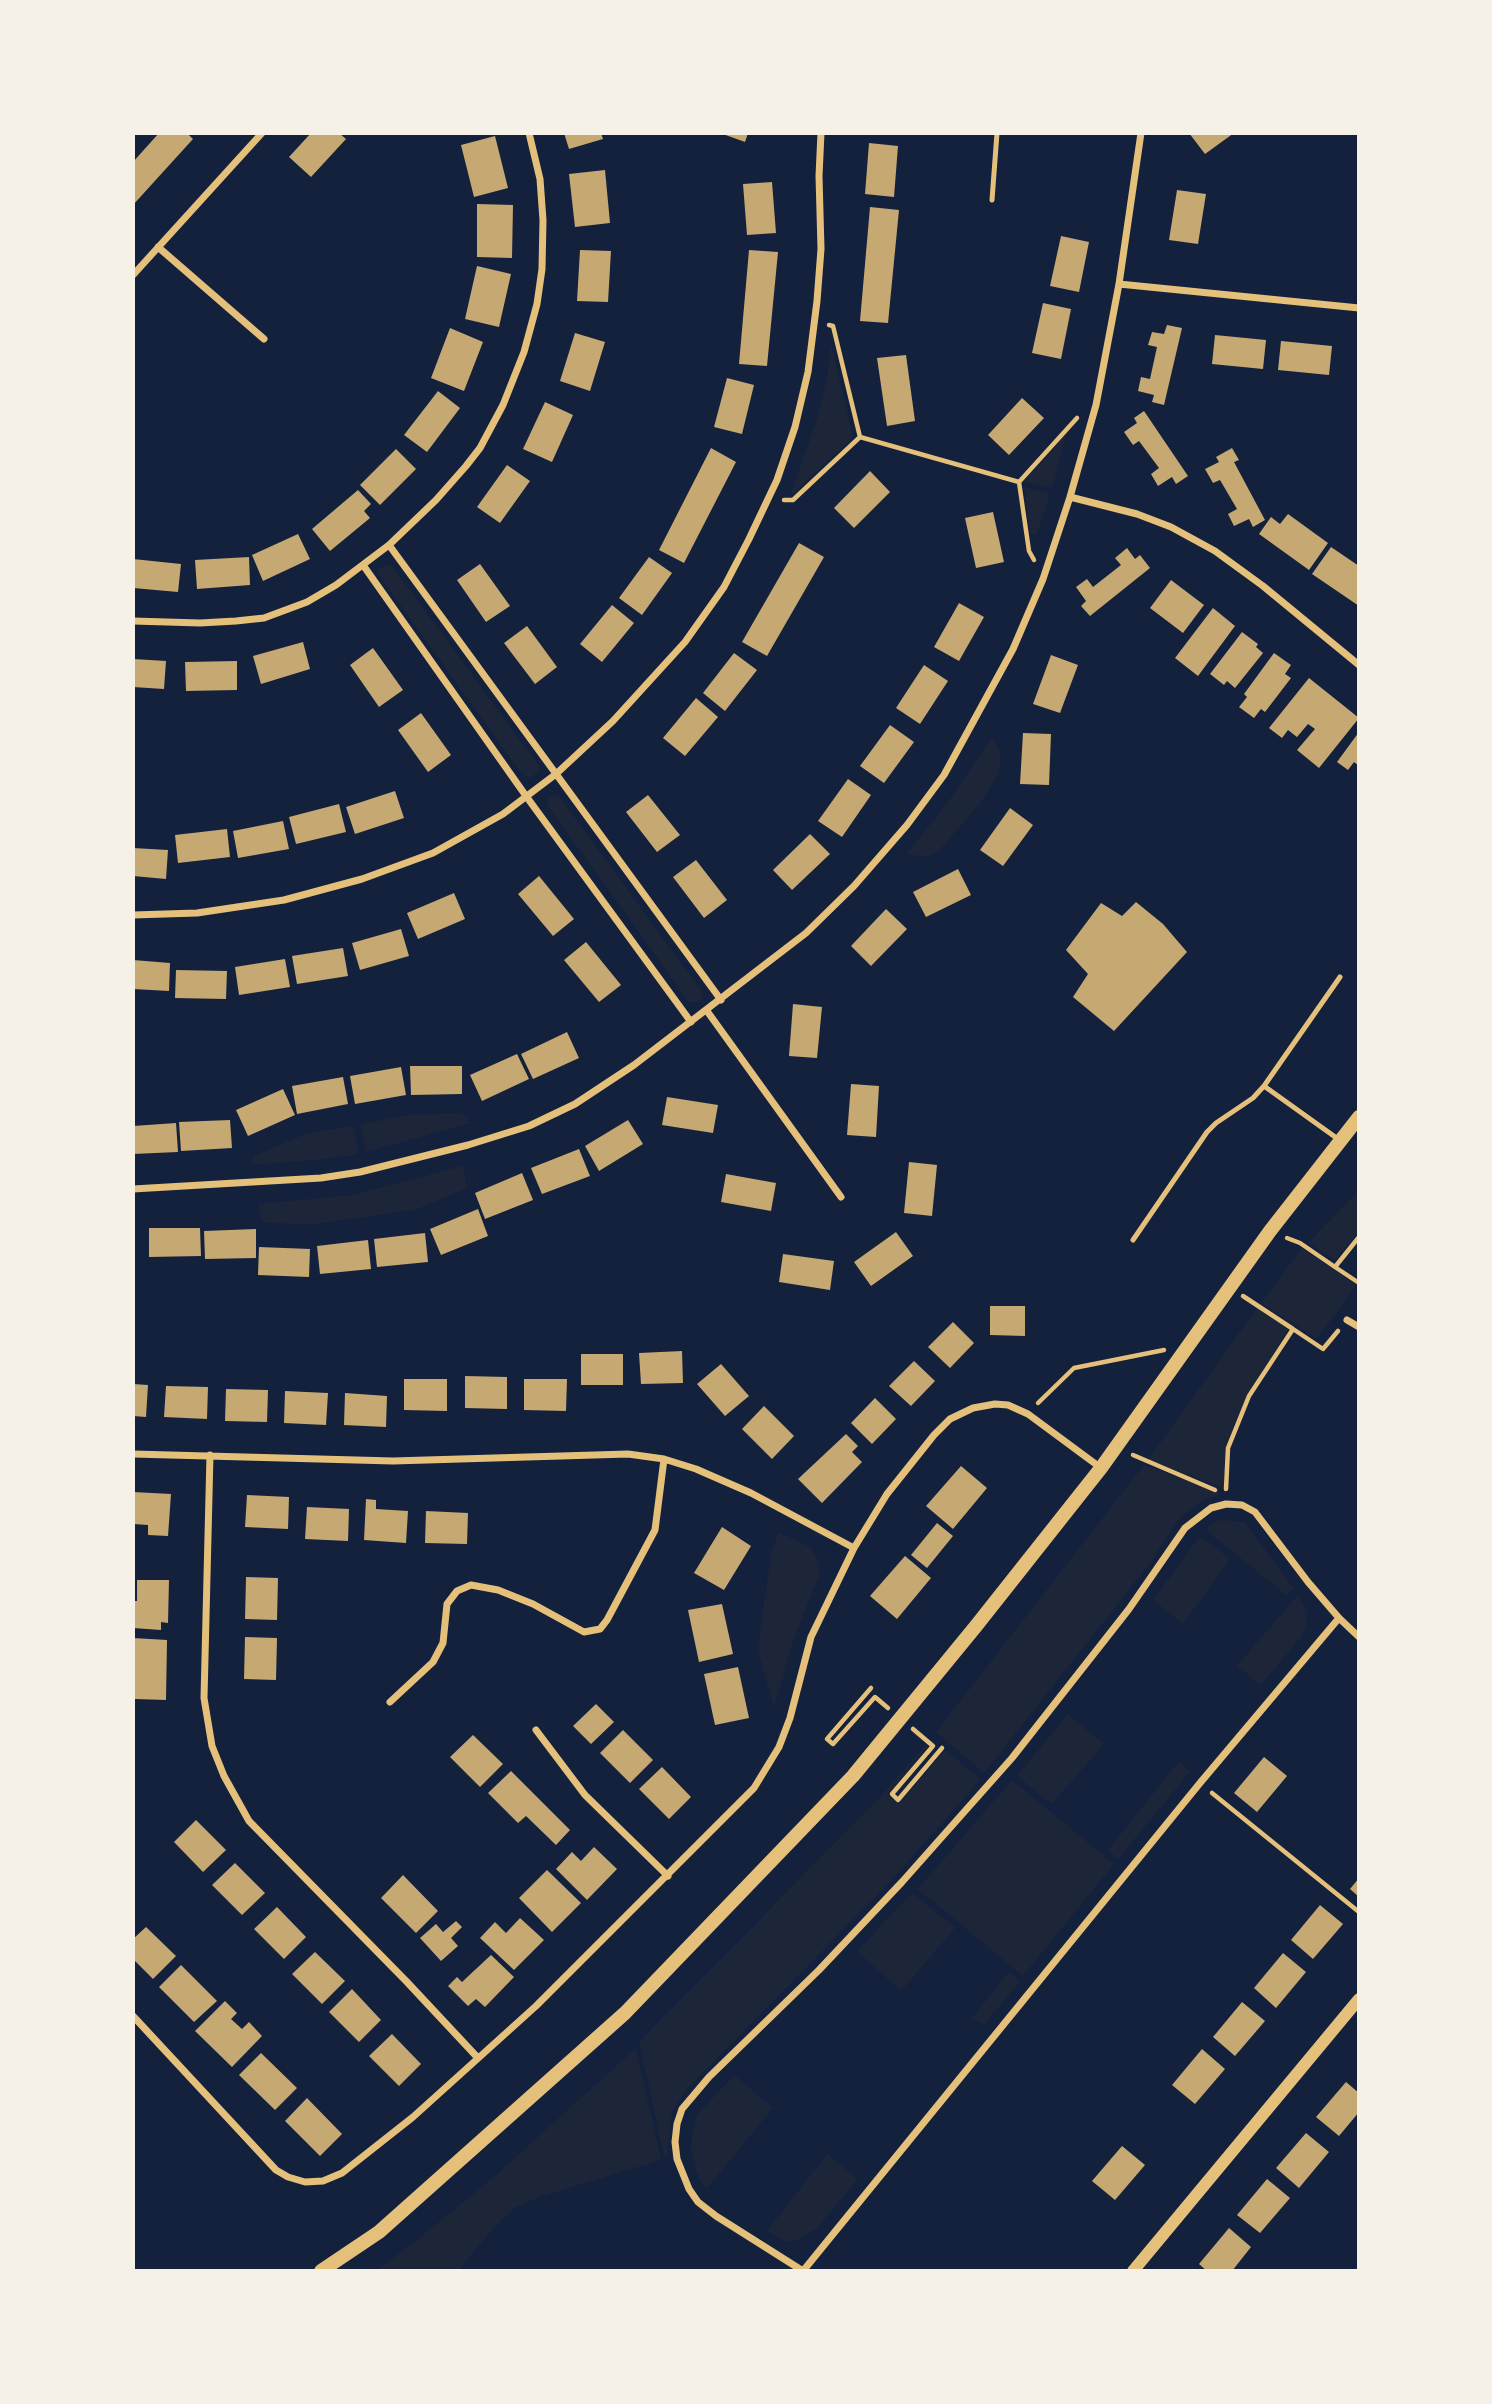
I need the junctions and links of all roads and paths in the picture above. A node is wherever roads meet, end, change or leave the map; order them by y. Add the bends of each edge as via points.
1 (262, 133) edge
2 (530, 133) edge
3 (821, 133) edge
4 (997, 133) edge
5 (1142, 133) edge
6 (992, 200) dead end
7 (158, 247) junction
8 (133, 275) edge
9 (1119, 284) junction
10 (1359, 308) edge
11 (815, 321) junction
12 (264, 339) dead end
13 (1096, 405) junction
14 (860, 437) junction
15 (1020, 482) junction
16 (1070, 497) junction
17 (769, 499) junction
18 (389, 545) junction
19 (363, 565) junction
20 (1043, 579) junction
21 (133, 621) edge
22 (1359, 665) edge
23 (556, 774) junction
24 (526, 796) junction
25 (133, 915) edge
26 (1340, 977) dead end
27 (721, 1000) junction
28 (707, 1011) junction
29 (691, 1023) junction
30 (1264, 1086) junction
31 (1359, 1117) edge
32 (1341, 1140) junction
33 (133, 1189) edge
34 (841, 1197) dead end
35 (1270, 1231) junction
36 (1359, 1237) edge
37 (1133, 1240) dead end
38 (1335, 1267) junction
39 (1359, 1283) edge
40 (1231, 1288) junction
41 (1347, 1320) joint
42 (1359, 1327) edge
43 (1293, 1329) junction
44 (1187, 1345) junction
45 (1028, 1414) junction
46 (1118, 1445) junction
47 (133, 1454) edge
48 (210, 1455) junction
49 (664, 1459) junction
50 (1101, 1468) junction
51 (854, 1548) junction
52 (1339, 1618) junction
53 (1359, 1637) edge
54 (390, 1702) dead end
55 (536, 1730) dead end
56 (1200, 1783) junction
57 (668, 1876) junction
58 (1359, 1912) edge
59 (1359, 1998) edge
60 (133, 2016) edge
61 (478, 2058) junction
62 (321, 2271) edge
63 (803, 2271) edge
64 (1133, 2271) edge

1 - 7 street
2 - 18 street via 540,179 544,243 537,304 524,352 480,448
3 - 11 street via 821,249
4 - 6 lane
5 - 9 street
7 - 8 street
7 - 12 street
9 - 10 street
9 - 13 street
11 - 14 path via 833,326
11 - 17 street via 795,427
13 - 15 path via 1072,421
13 - 16 street
14 - 15 path
14 - 17 path via 793,500
15 - 20 path via 1029,551
16 - 20 street
16 - 22 street via 1137,514 1215,551
17 - 23 street via 724,587 685,642 613,721
18 - 19 street
18 - 23 street
19 - 21 street via 307,602 264,618 200,623
19 - 24 street
20 - 27 street via 982,710 944,775 907,825 806,933
23 - 24 street
23 - 27 street
24 - 25 street via 433,853 362,879 244,907
24 - 29 street
26 - 30 lane
27 - 28 street
28 - 29 street
28 - 34 street
29 - 33 street via 575,1104 529,1126 468,1145 321,1178
30 - 32 lane
30 - 37 lane via 1207,1132
31 - 32 main road
32 - 35 main road
35 - 38 path via 1300,1243
35 - 40 main road
36 - 38 path
38 - 39 path
40 - 43 path
40 - 44 main road
41 - 42 street
41 - 43 path via 1322,1349
43 - 46 path via 1249,1396 1228,1448 1225,1493 1141,1460
44 - 45 path via 1074,1368
44 - 46 main road
45 - 50 street
45 - 51 street via 995,1404 950,1419 887,1494
46 - 50 main road
47 - 48 street
48 - 49 street via 393,1461 607,1454
48 - 61 street via 204,1698 212,1746 224,1776 249,1821
49 - 51 street via 751,1493
49 - 54 street via 654,1530 600,1629 584,1632 533,1604 471,1585 457,1591 447,1604 443,1643 433,1662
50 - 62 main road via 852,1776 625,2013 379,2232
51 - 57 street via 811,1637 790,1718 769,1767
52 - 53 street
52 - 56 street
52 - 63 street via 1255,1512 1226,1504 1198,1516 1007,1764 819,1970 693,2095 682,2109 675,2143 689,2189 716,2216
55 - 57 street via 585,1795
56 - 58 path
56 - 63 street
57 - 61 street
59 - 64 street
60 - 61 street via 276,2169 305,2182 342,2173

